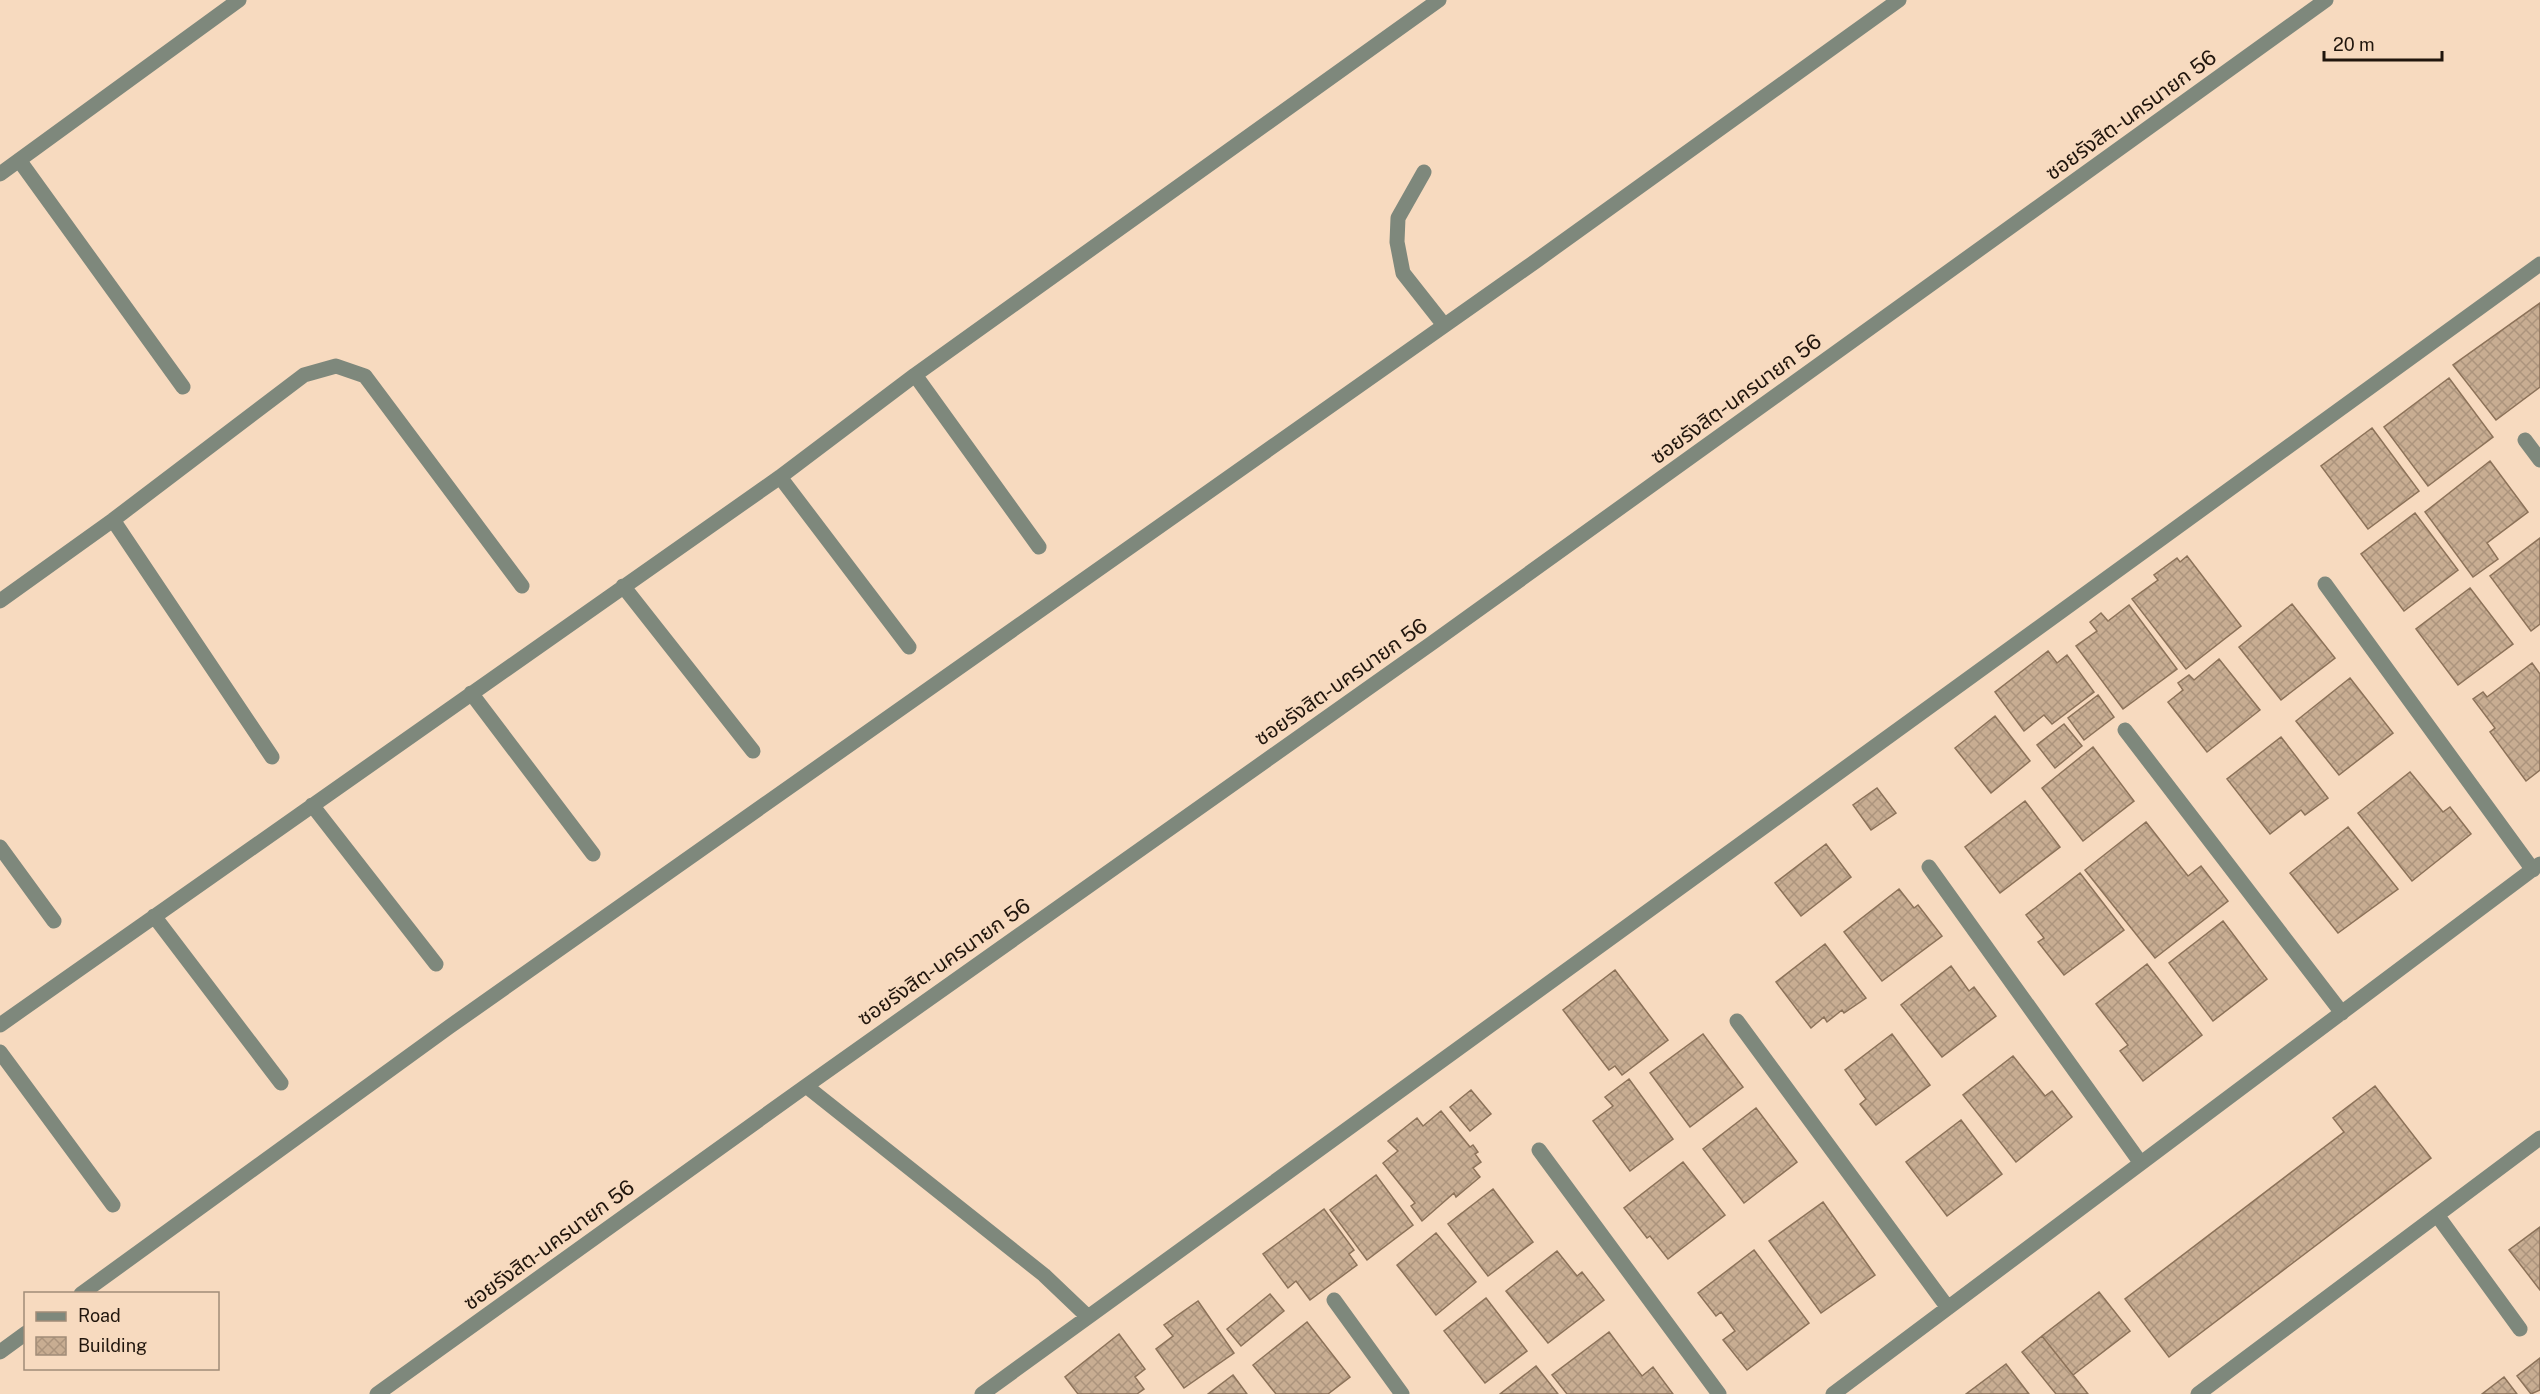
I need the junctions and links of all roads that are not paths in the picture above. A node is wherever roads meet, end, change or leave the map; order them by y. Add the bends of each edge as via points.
1 (238, 0) edge
2 (1439, 0) edge
3 (1899, 0) edge
4 (2326, 0) edge
5 (19, 160) junction
6 (1424, 172) dead end
7 (0, 174) edge
8 (2540, 264) edge
9 (1444, 325) junction
10 (915, 375) junction
11 (183, 387) dead end
12 (2525, 440) dead end
13 (2540, 460) edge
14 (780, 477) junction
15 (113, 520) junction
16 (1039, 547) dead end
17 (2325, 584) dead end
18 (522, 585) dead end
19 (623, 586) junction
20 (0, 601) edge
21 (909, 647) dead end
22 (471, 693) junction
23 (2125, 730) dead end
24 (753, 751) dead end
25 (272, 757) dead end
26 (312, 805) junction
27 (0, 847) edge
28 (593, 854) dead end
29 (1929, 867) dead end
30 (2536, 867) edge
31 (154, 916) junction
32 (54, 921) dead end
33 (436, 964) dead end
34 (2342, 1012) junction
35 (1737, 1021) dead end
36 (0, 1025) edge
37 (0, 1052) edge
38 (281, 1083) dead end
39 (806, 1086) junction
40 (2540, 1138) edge
41 (1539, 1150) dead end
42 (2140, 1162) junction
43 (112, 1205) dead end
44 (2437, 1215) junction
45 (82, 1292) edge
46 (1334, 1300) dead end
47 (1948, 1308) junction
48 (1087, 1316) junction
49 (2520, 1329) dead end
50 (24, 1335) edge
51 (0, 1352) edge
52 (378, 1394) edge
53 (982, 1394) edge
54 (1402, 1394) edge
55 (1719, 1394) edge
56 (1833, 1394) edge
57 (2198, 1394) edge

1 - 5 street
2 - 10 street
3 - 9 street
4 - 39 street, ซอยรังสิต-นครนายก 56 via 1432,643
5 - 7 street
5 - 11 street
6 - 9 street via 1398,218 1397,242 1403,273
8 - 48 street
9 - 45 street via 449,1027
10 - 14 street
10 - 16 street
12 - 13 street
14 - 19 street
14 - 21 street
15 - 18 street via 304,375 336,366 365,375
15 - 20 street
15 - 25 street
17 - 30 street
19 - 22 street
19 - 24 street
22 - 26 street
22 - 28 street
23 - 34 street
26 - 31 street
26 - 33 street
27 - 32 street
29 - 42 street
30 - 34 street
31 - 36 street
31 - 38 street
34 - 42 street
35 - 47 street
37 - 43 street
39 - 48 street via 1044,1275
39 - 52 street, ซอยรังสิต-นครนายก 56
40 - 44 street
41 - 55 street
42 - 47 street
44 - 49 street
44 - 57 street
46 - 54 street
47 - 56 street
48 - 53 street
50 - 51 street

